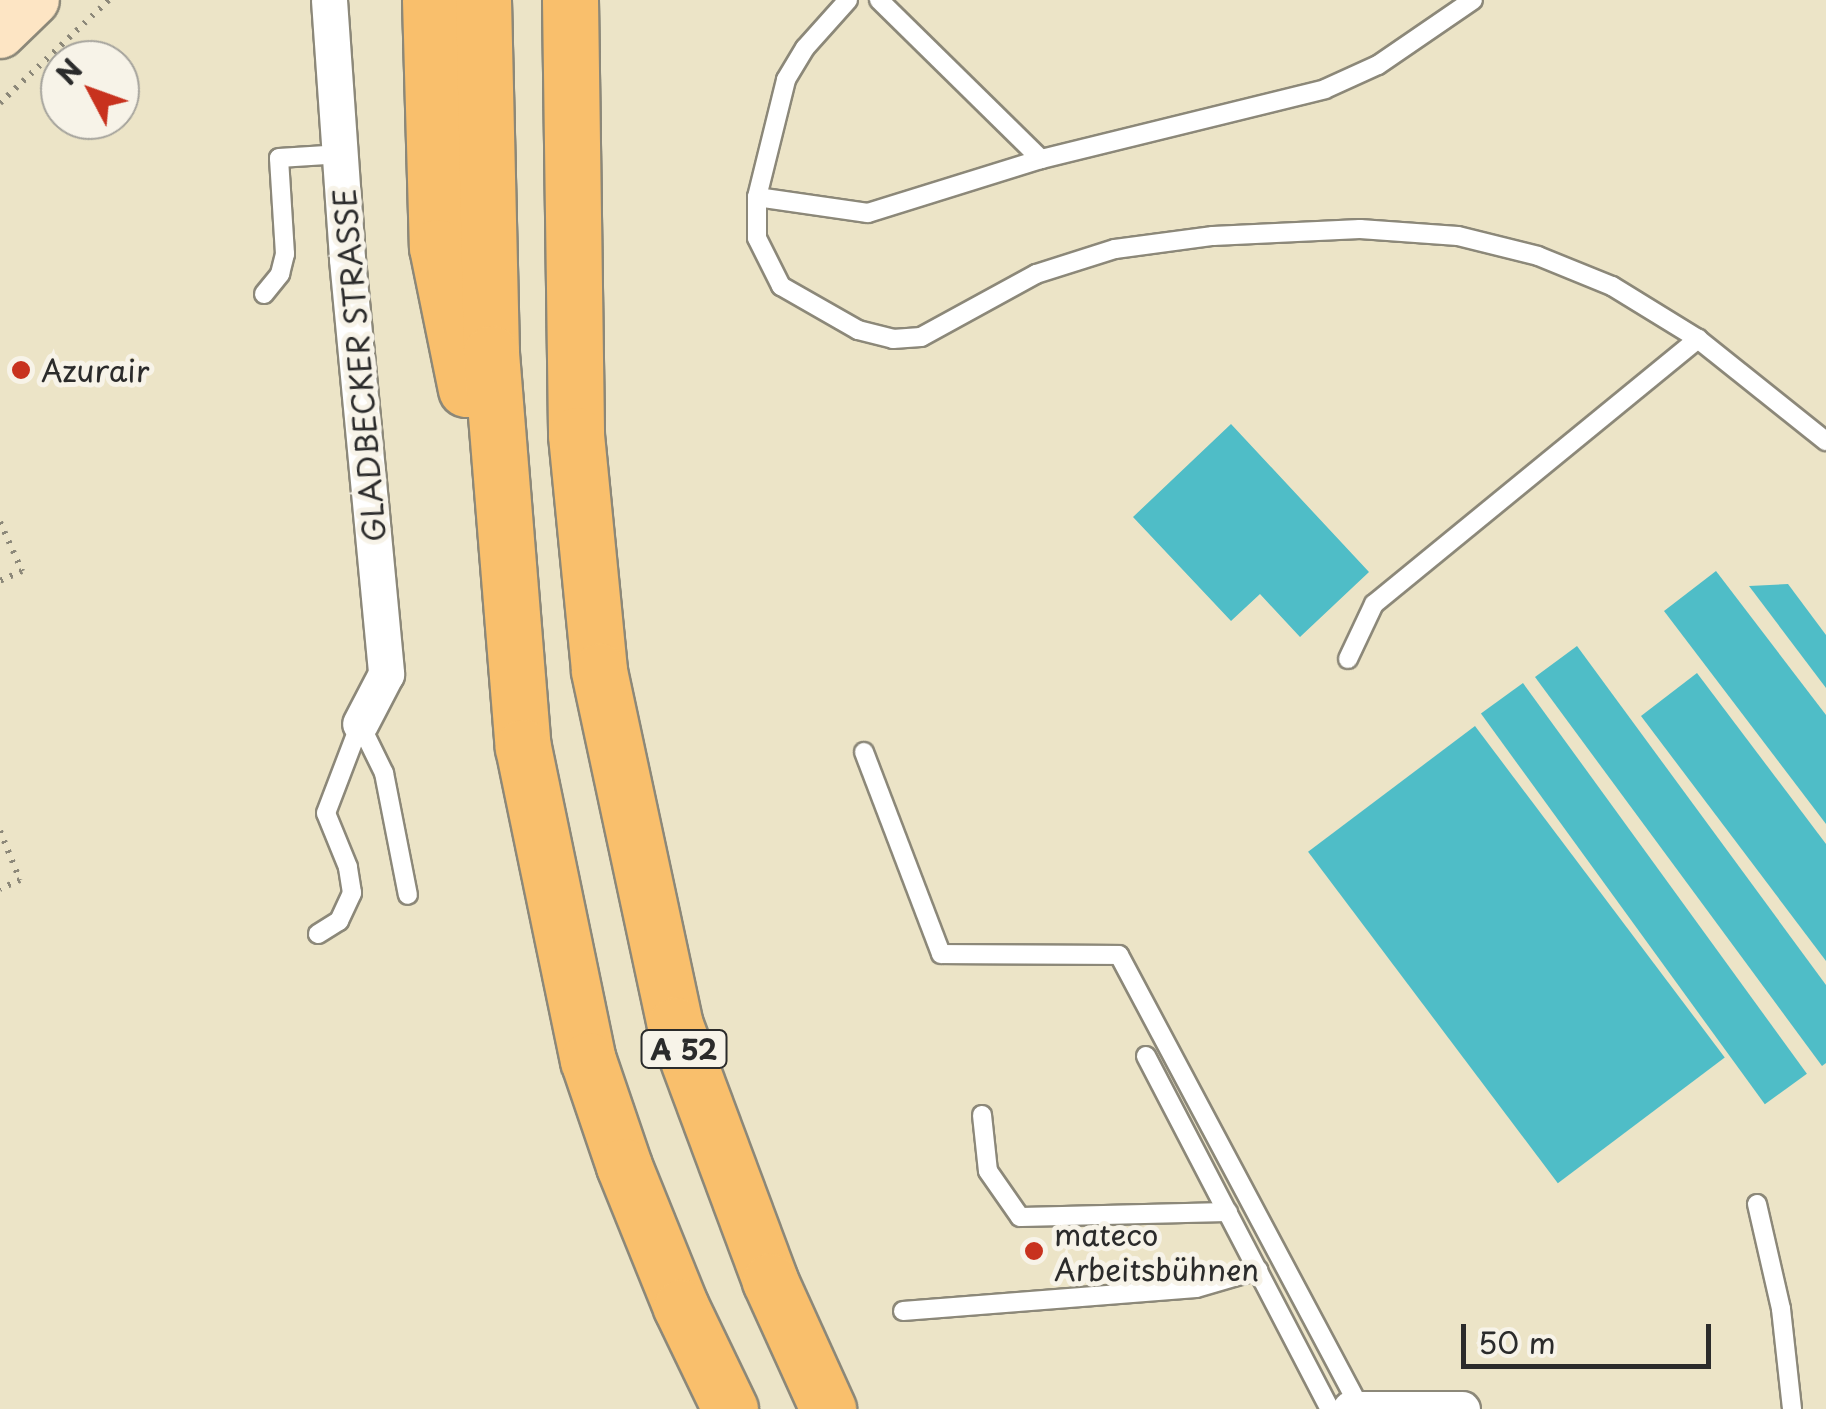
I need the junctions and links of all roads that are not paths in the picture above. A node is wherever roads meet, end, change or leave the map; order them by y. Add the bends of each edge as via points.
1 (34, 0) edge
2 (329, 0) edge
3 (430, 0) edge
4 (483, 0) edge
5 (570, 0) edge
6 (848, 0) edge
7 (879, 0) edge
8 (1473, 0) edge
9 (0, 32) edge
10 (342, 154) junction
11 (1041, 159) junction
12 (756, 197) junction
13 (264, 294) dead end
14 (1698, 339) junction
15 (1826, 441) edge
16 (509, 598) junction
17 (1348, 659) dead end
18 (360, 724) junction
19 (864, 752) dead end
20 (408, 895) dead end
21 (318, 934) dead end
22 (1146, 1056) dead end
23 (982, 1115) dead end
24 (1757, 1204) dead end
25 (1228, 1212) junction
26 (1258, 1270) junction
27 (903, 1312) dead end
28 (1346, 1408) edge
29 (730, 1409) edge
30 (828, 1409) edge
31 (1462, 1409) edge
32 (1792, 1409) edge

1 - 9 main road
2 - 10 street, GLADBECKER STRASSE
3 - 16 highway via 437,247
4 - 16 highway, A 52 via 491,354
5 - 30 highway, A 52 via 576,435 600,671 675,1024 770,1281
6 - 12 lane via 786,80
7 - 11 lane
8 - 11 lane via 1378,65 1325,90
10 - 13 lane via 280,158 285,254
10 - 18 street, GLADBECKER STRASSE via 386,674
11 - 12 lane via 868,213
12 - 14 lane via 758,238 781,286 858,330 893,340 921,338 1036,274 1115,249 1360,229 1458,236 1538,256 1612,286
14 - 15 lane
14 - 17 lane via 1374,604
16 - 29 highway, A 52 via 523,746 588,1060 674,1289
18 - 20 lane via 384,773
18 - 21 lane via 326,813 352,893 338,921
19 - 28 lane via 942,954 1119,954
22 - 25 lane
23 - 25 lane via 988,1172 1020,1217
24 - 32 lane via 1781,1308
25 - 26 lane
26 - 27 lane via 1196,1288
26 - 28 lane
28 - 31 street

